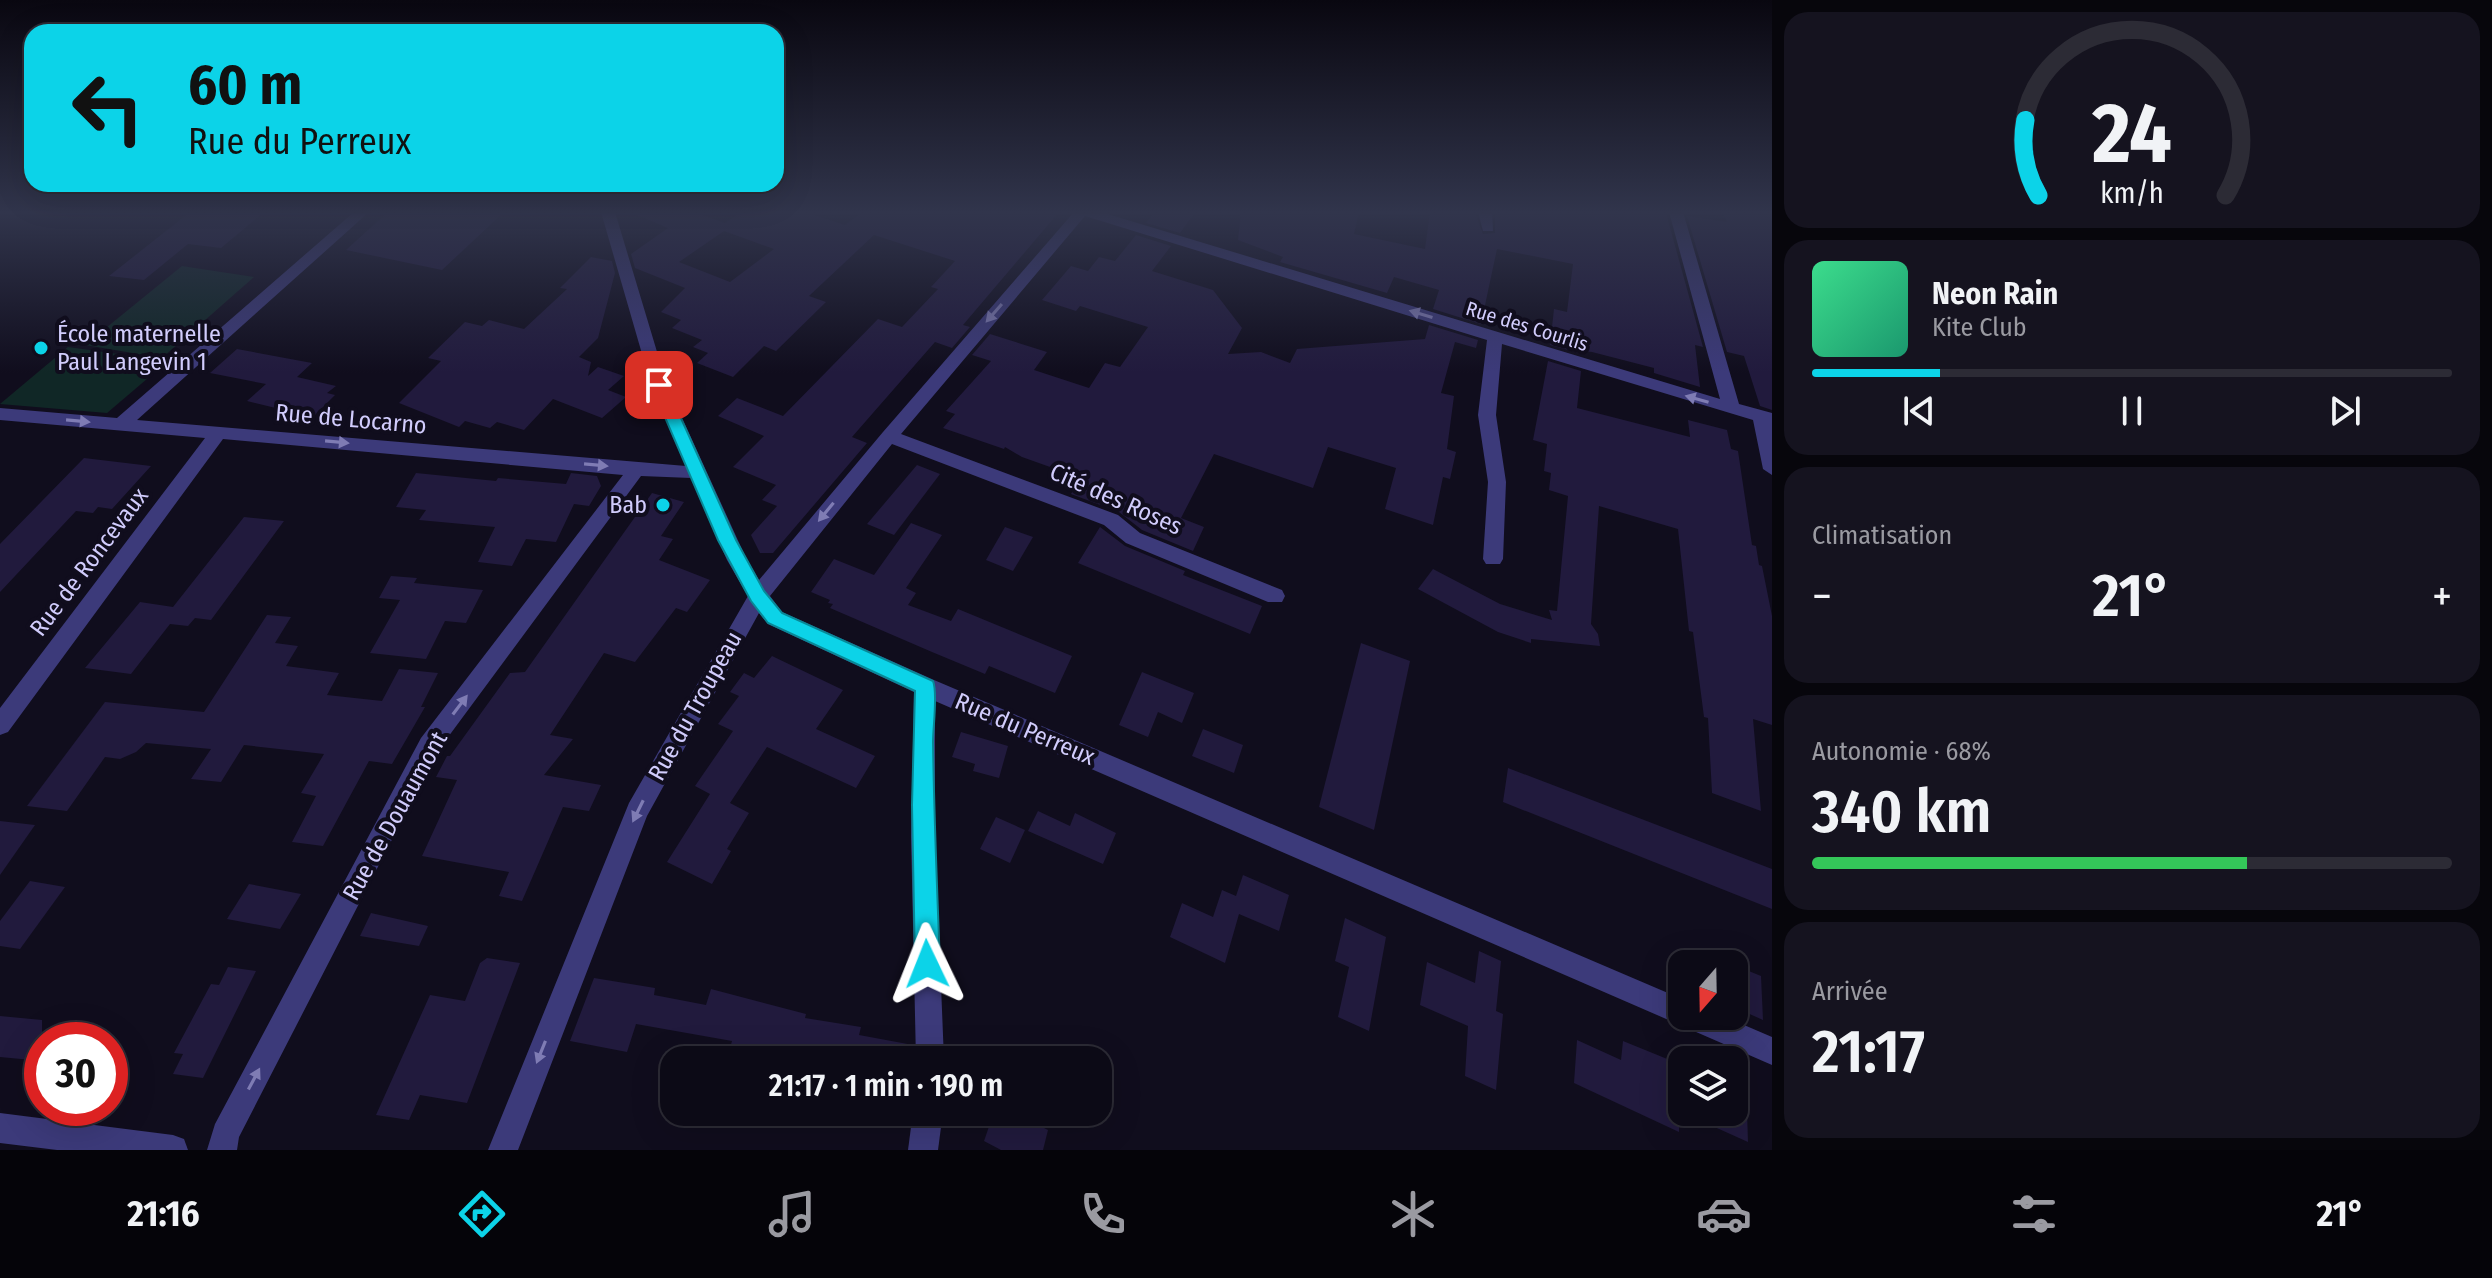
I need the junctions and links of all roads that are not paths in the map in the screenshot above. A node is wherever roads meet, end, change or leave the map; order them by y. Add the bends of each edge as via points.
1 (301, 266) edge
2 (624, 266) edge
3 (1035, 266) edge
4 (1263, 266) edge
5 (1691, 266) edge
6 (1495, 337) junction
7 (1731, 408) junction
8 (0, 414) edge
9 (1767, 417) edge
10 (122, 424) junction
11 (220, 431) junction
12 (889, 436) junction
13 (637, 469) junction
14 (1772, 469) edge
15 (698, 471) junction
16 (1493, 559) dead end
17 (758, 596) junction
18 (1275, 596) dead end
19 (926, 687) junction
20 (0, 725) edge
21 (1668, 1007) edge
22 (1723, 1030) edge
23 (930, 1046) edge
24 (1772, 1051) edge
25 (926, 1126) edge
26 (0, 1128) edge
27 (173, 1150) edge
28 (222, 1150) edge
29 (503, 1150) edge
30 (923, 1150) edge

1 - 10 street
2 - 15 street, Rue du Perreux via 659,385
3 -> 12 street, Rue du Troupeau
6 -> 4 street, Rue des Courlis
5 - 7 street
7 -> 6 street, Rue des Courlis
6 - 16 street via 1487,415 1497,482
7 - 9 street, Rue des Courlis
8 -> 10 street, Rue de Locarno
9 - 14 street
10 - 11 street, Rue de Locarno
11 -> 13 street, Rue de Locarno
11 - 20 street, Rue de Roncevaux
12 -> 17 street, Rue du Troupeau
12 - 18 street, Cité des Roses via 1111,520 1133,538
13 - 15 street, Rue de Locarno
28 -> 13 street, Rue de Douaumont via 225,1134 429,745
15 - 17 street, Rue du Perreux
17 - 19 street, Rue du Perreux via 775,618
17 -> 29 street, Rue du Troupeau via 637,811
19 - 21 street, Rue du Perreux
19 - 23 street via 923,836
22 - 24 street
25 - 30 street
26 - 27 street

